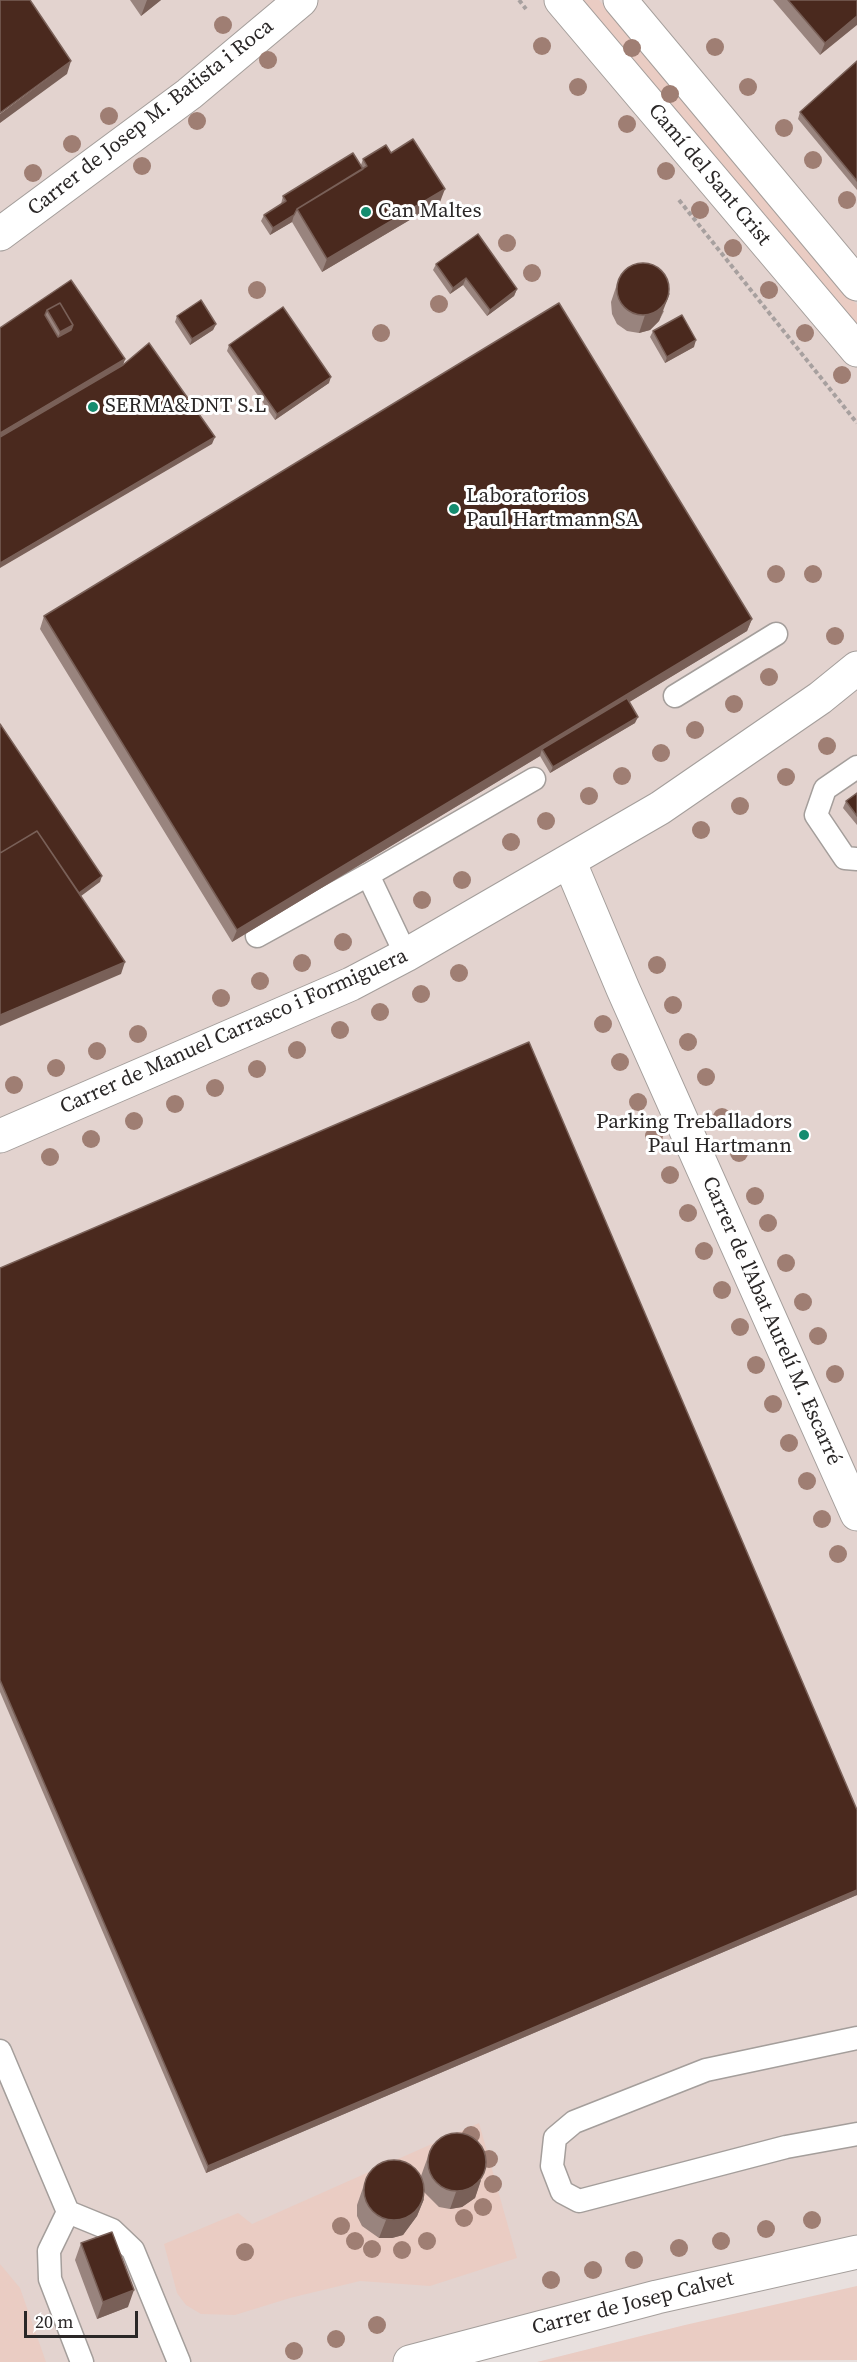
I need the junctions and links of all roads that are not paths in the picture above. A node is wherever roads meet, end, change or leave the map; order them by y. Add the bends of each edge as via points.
1 (301, 0) edge
2 (561, 0) edge
3 (620, 0) edge
4 (0, 234) edge
5 (857, 284) edge
6 (857, 350) edge
7 (776, 634) dead end
8 (855, 672) edge
9 (675, 696) dead end
10 (857, 766) edge
11 (534, 779) dead end
12 (857, 859) edge
13 (570, 863) junction
14 (368, 875) junction
15 (256, 936) edge
16 (406, 955) junction
17 (0, 1136) edge
18 (857, 1514) edge
19 (857, 2038) edge
20 (0, 2051) edge
21 (857, 2134) edge
22 (68, 2212) junction
23 (857, 2252) edge
24 (82, 2362) edge
25 (179, 2362) edge
26 (410, 2362) edge

1 - 4 street, Carrer de Josep M. Batista i Roca via 189,94
2 - 6 street, Camí del Sant Crist
3 - 5 street, Camí del Sant Crist
7 - 9 lane
8 - 13 street, Carrer de Manuel Carrasco i Formiguera via 660,808
10 - 12 lane via 825,789 816,815 845,858
11 - 14 lane
13 - 16 street, Carrer de Manuel Carrasco i Formiguera
13 - 18 street, Carrer de l'Abat Aurelí M. Escarré
14 - 15 lane
14 - 16 lane
16 - 17 street, Carrer de Manuel Carrasco i Formiguera via 351,984
19 - 21 lane via 706,2070 574,2122 555,2138 552,2166 562,2192 579,2201 786,2147
20 - 22 lane
22 - 24 lane via 49,2251 50,2279
22 - 25 lane via 112,2230 133,2250
23 - 26 street, Carrer de Josep Calvet via 657,2297

